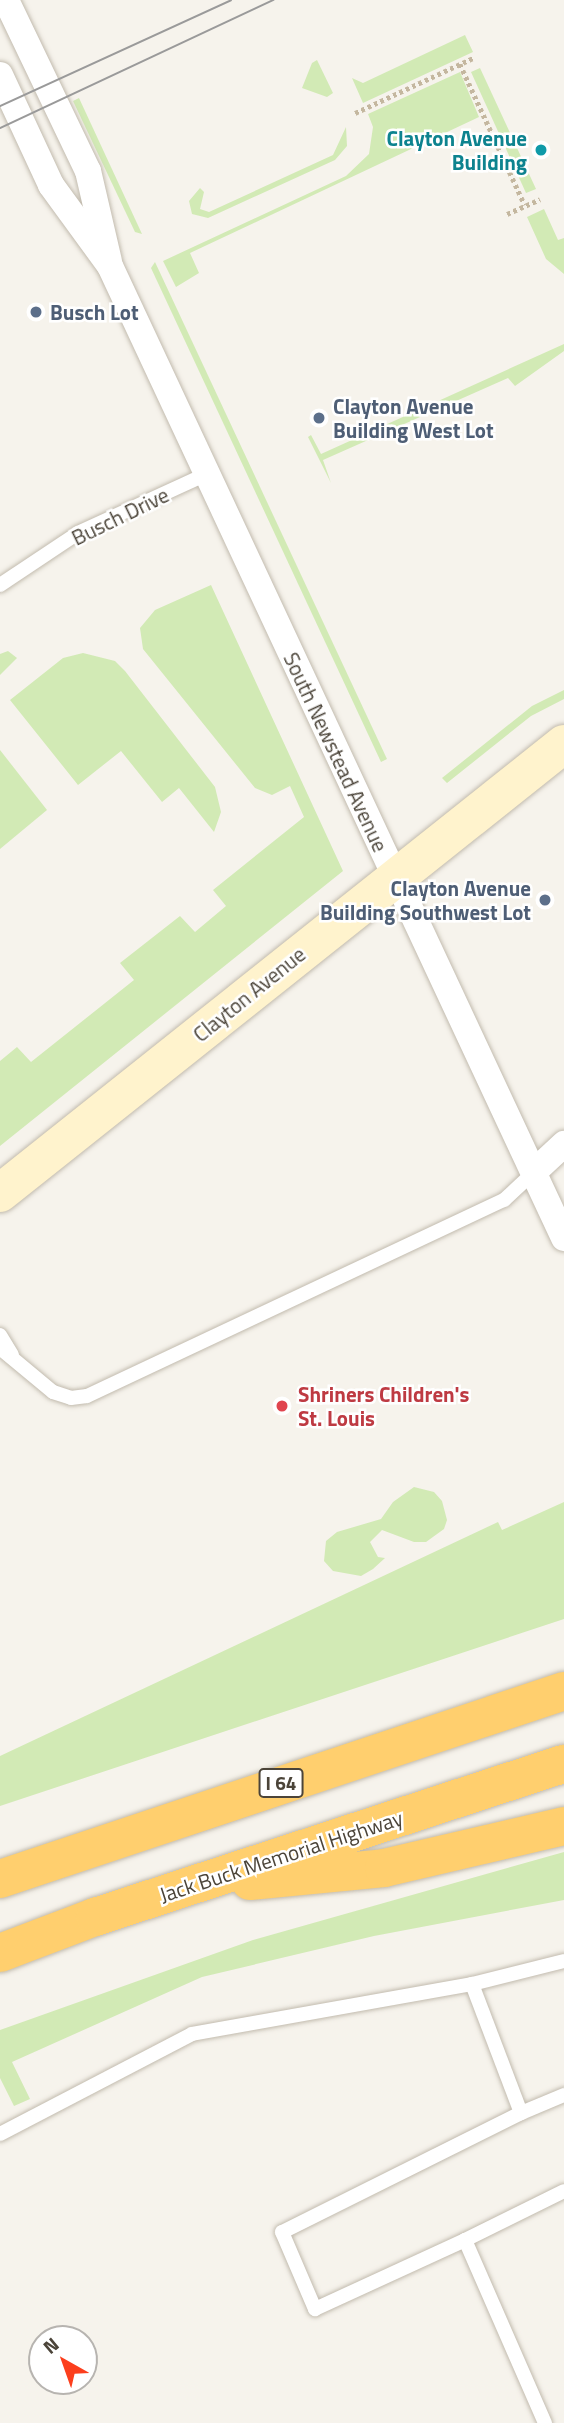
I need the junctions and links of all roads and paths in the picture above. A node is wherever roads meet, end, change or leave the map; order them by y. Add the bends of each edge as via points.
1 (6, 0) edge
2 (475, 57) dead end
3 (460, 64) junction
4 (0, 75) edge
5 (355, 113) dead end
6 (540, 199) dead end
7 (525, 205) junction
8 (507, 214) dead end
9 (110, 266) junction
10 (207, 474) junction
11 (0, 585) edge
12 (564, 744) edge
13 (395, 878) junction
14 (564, 1144) edge
15 (535, 1171) junction
16 (0, 1193) edge
17 (564, 1237) edge
18 (0, 1335) edge
19 (0, 1348) edge
20 (17, 1362) junction
21 (564, 1692) edge
22 (564, 1763) edge
23 (564, 1826) edge
24 (0, 1879) edge
25 (192, 1885) junction
26 (0, 1953) edge
27 (564, 1962) edge
28 (472, 1984) junction
29 (564, 2095) edge
30 (521, 2113) junction
31 (0, 2134) edge
32 (564, 2191) edge
33 (465, 2240) junction
34 (545, 2423) edge

1 - 9 street, South Newstead Avenue via 88,171
2 - 3 path
3 - 5 path
3 - 7 path
4 - 9 street, South Newstead Avenue via 51,186
6 - 7 path
7 - 8 path
9 - 10 street, South Newstead Avenue
10 - 11 lane, Busch Drive via 78,533
10 - 13 street, South Newstead Avenue
12 - 13 street, Clayton Avenue
13 - 15 street, South Newstead Avenue
13 - 16 street, Clayton Avenue
14 - 15 street
15 - 17 street, South Newstead Avenue
15 - 20 lane via 504,1200 87,1396 71,1398 52,1392
18 - 20 lane
19 - 20 lane
21 - 24 highway, I 64
22 - 25 highway, Jack Buck Memorial Highway
23 - 25 highway via 384,1868
25 - 26 highway, Jack Buck Memorial Highway
27 - 28 lane
28 - 30 lane
28 - 31 lane via 192,2034
29 - 30 lane
30 - 33 lane via 282,2232 315,2309
32 - 33 lane
33 - 34 lane

